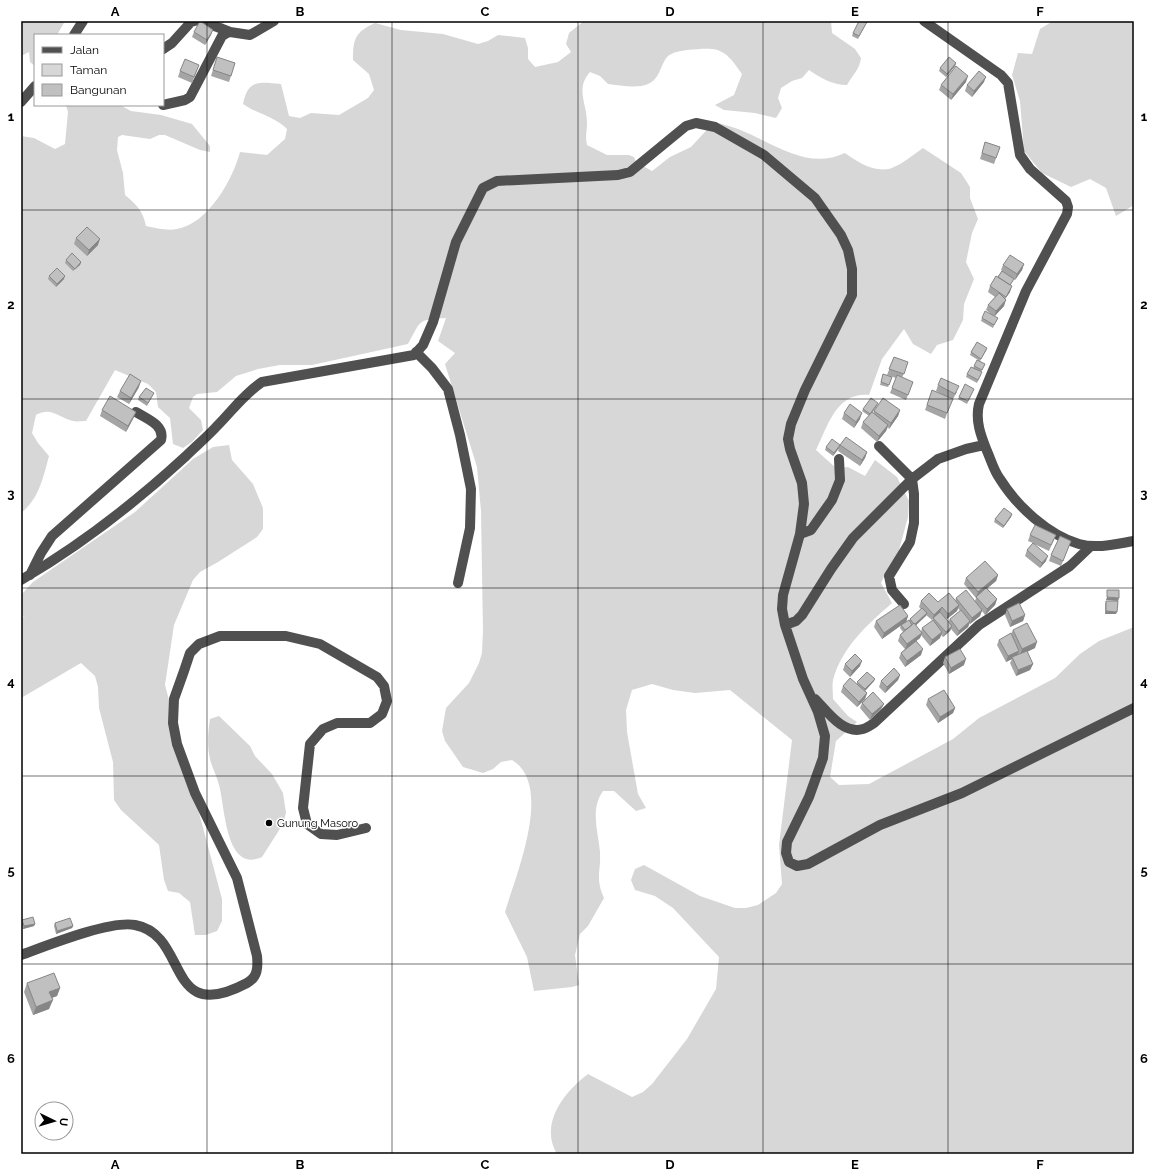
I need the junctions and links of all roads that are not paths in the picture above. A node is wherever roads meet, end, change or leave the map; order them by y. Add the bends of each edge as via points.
1 (83, 21) edge
2 (194, 21) edge
3 (202, 21) edge
4 (274, 21) edge
5 (924, 21) edge
6 (230, 32) junction
7 (75, 34) edge
8 (164, 48) edge
9 (34, 87) edge
10 (21, 102) edge
11 (164, 105) edge
12 (416, 352) junction
13 (136, 412) edge
14 (984, 445) junction
15 (879, 446) dead end
16 (839, 459) dead end
17 (912, 478) junction
18 (800, 534) junction
19 (1134, 541) edge
20 (1091, 546) junction
21 (26, 578) edge
22 (458, 583) dead end
23 (904, 604) dead end
24 (785, 625) junction
25 (809, 693) junction
26 (1134, 708) edge
27 (366, 828) dead end
28 (21, 956) edge

1 - 7 street
2 - 8 street via 172,44
3 - 6 street
4 - 6 street via 250,35
5 - 14 street via 1001,75 1008,83 1020,154 1030,169 1066,200 1068,207 1067,214 1017,311 979,404 977,417
6 - 11 street via 222,36 190,97
9 - 10 street
12 - 18 street via 423,345 433,322 456,242 483,188 496,181 618,175 630,172 686,126 696,123 715,127 764,155 815,198 841,235 848,250 852,269 852,295 805,390 791,424 788,439 804,492
12 - 21 street via 262,382 236,404 217,427 151,488 103,527
12 - 22 street via 448,389 471,489 470,528
13 - 21 street via 159,426 161,440 52,536
14 - 17 street via 938,459
14 - 20 street via 998,478 1024,508 1058,534 1079,544
15 - 17 street
16 - 18 street via 840,480 832,500 811,530
17 - 23 street via 915,504 910,542 890,573 889,581 892,590
17 - 24 street via 853,538 802,615 796,621
18 - 24 street via 783,595
19 - 20 street
20 - 25 street via 1070,566 978,625 874,723 863,729 852,730 840,724
24 - 25 street
25 - 26 street via 825,736 821,765 787,842 786,853 789,862 797,866 808,864 880,825 962,793
27 - 28 street via 337,835 322,834 307,824 303,808 310,744 323,729 337,723 370,723 382,714 386,701 384,686 377,677 320,644 286,636 220,636 199,644 190,654 174,699 173,723 177,744 195,793 237,878 257,956 256,976 248,982 215,995 200,995 190,988 160,938 148,928 133,924 119,924 72,937

